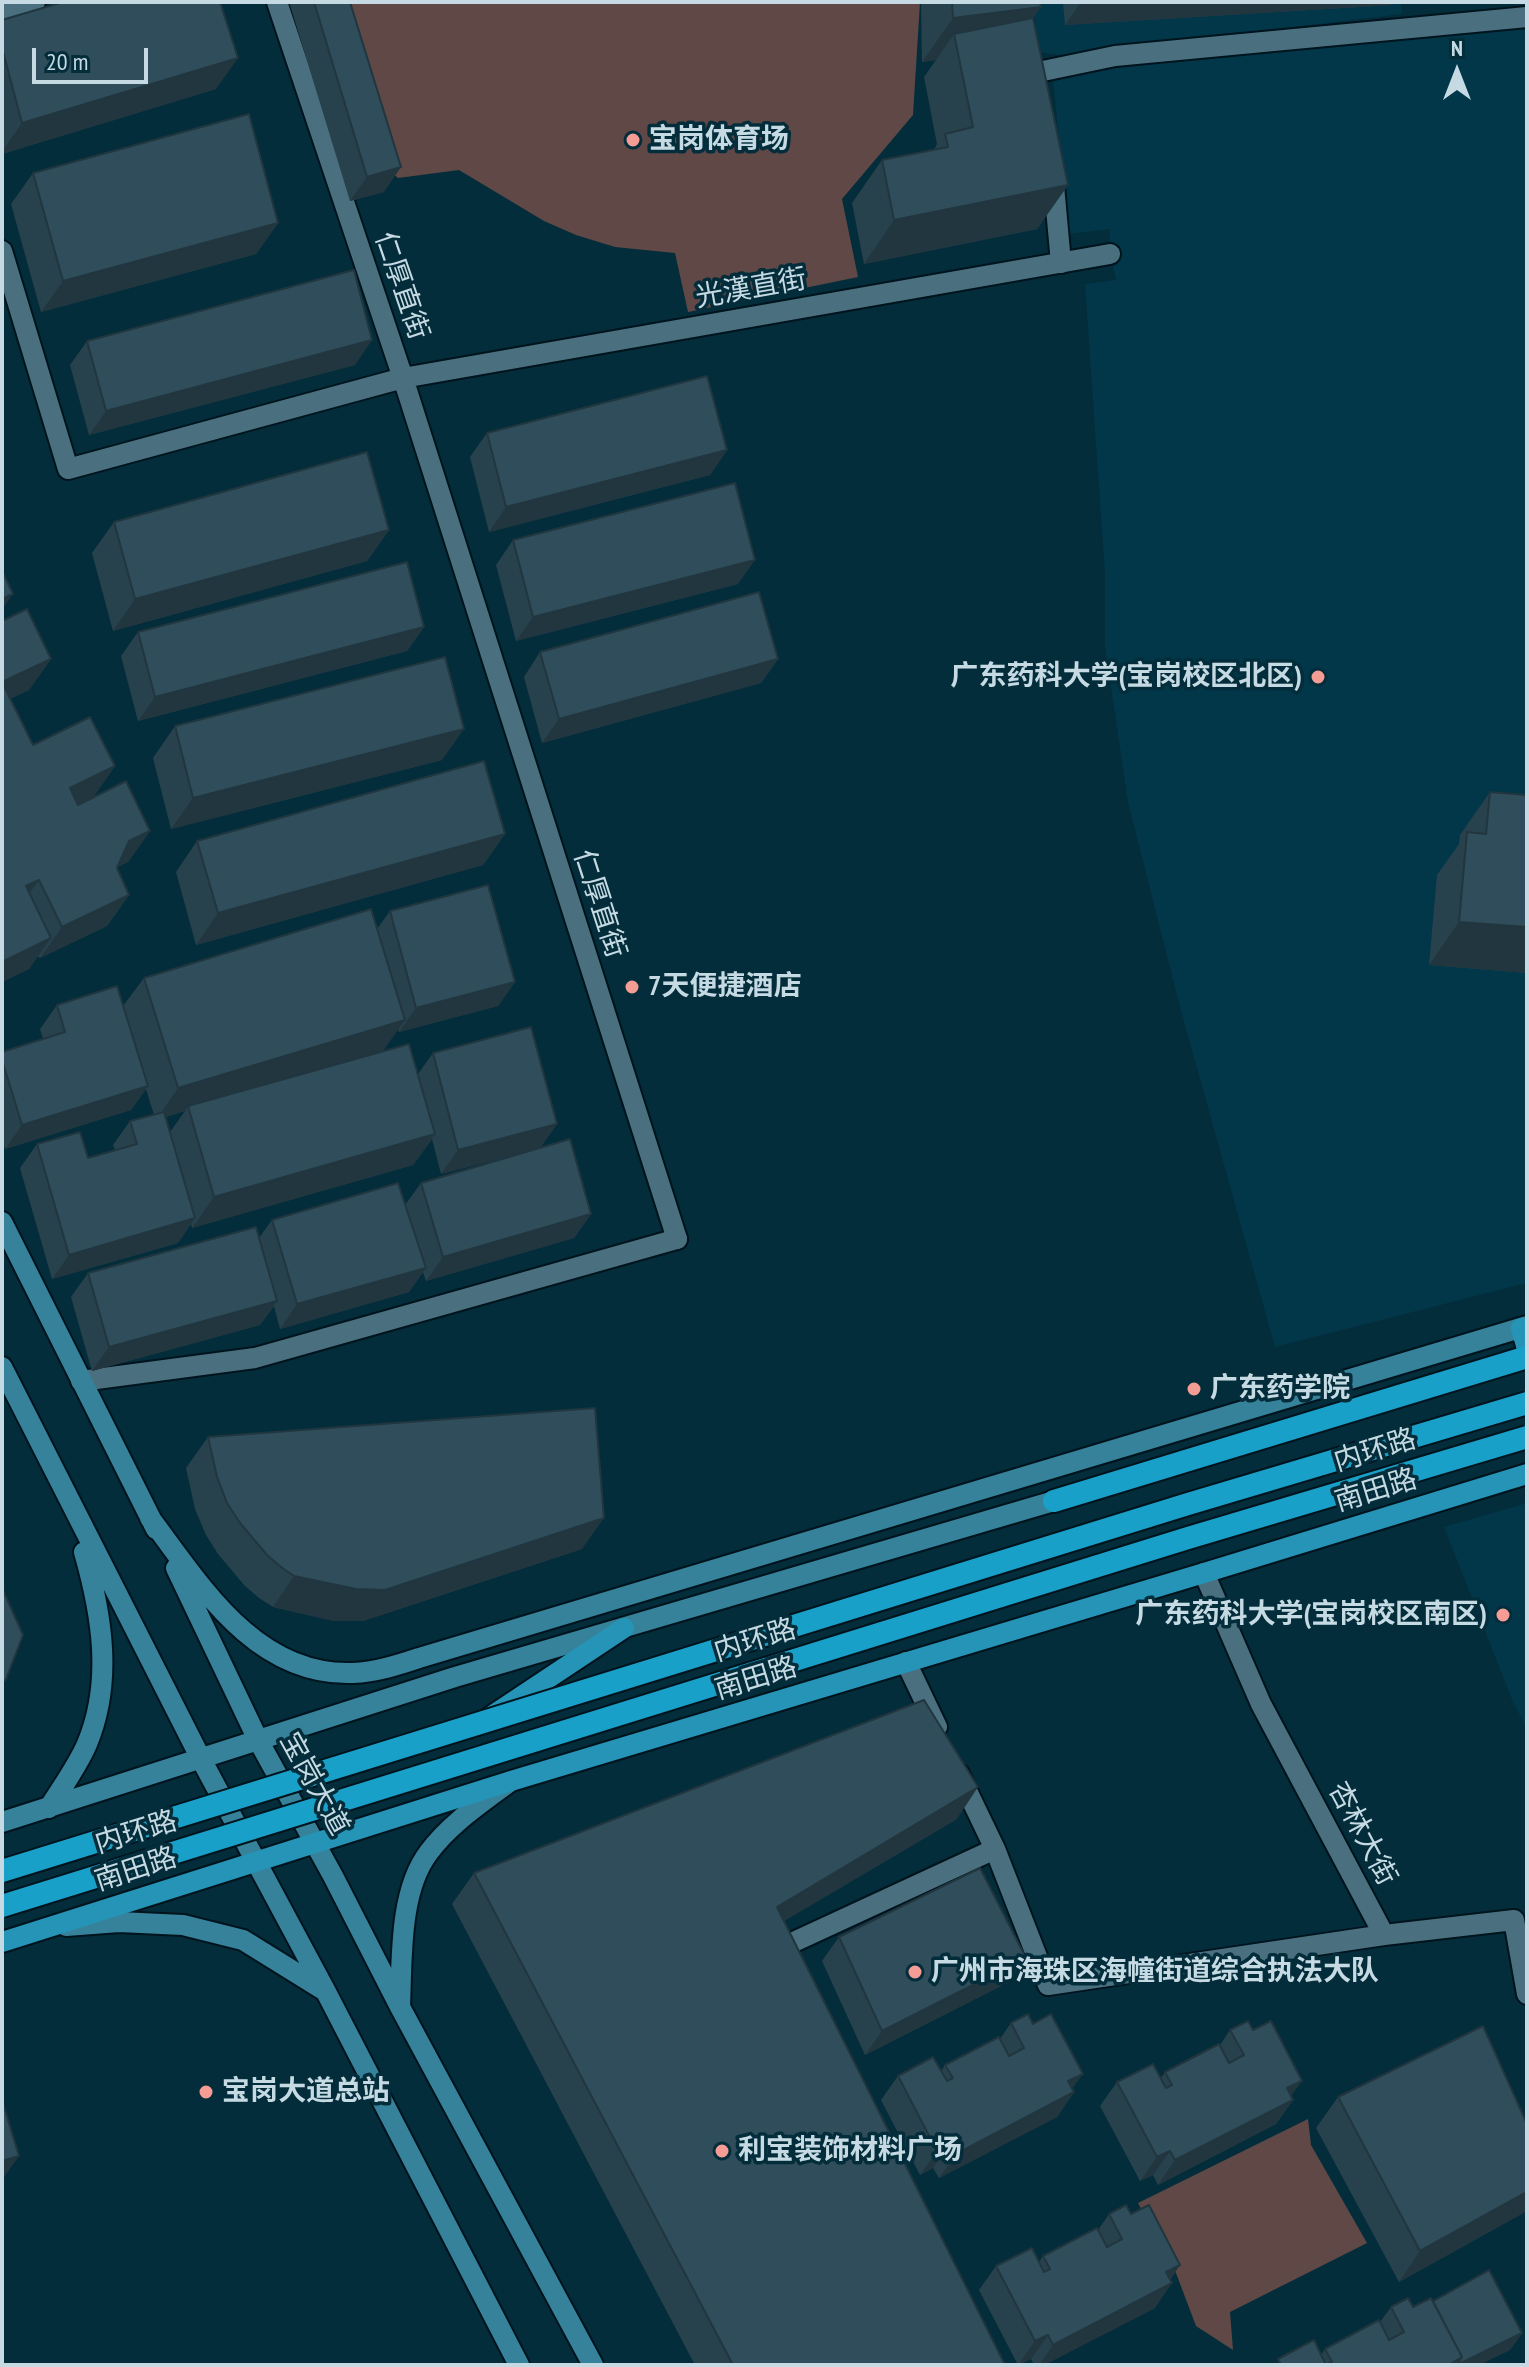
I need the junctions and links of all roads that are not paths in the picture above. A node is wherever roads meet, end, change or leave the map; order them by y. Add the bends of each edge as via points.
1 (35, 2) edge
2 (277, 2) edge
3 (2, 12) edge
4 (1527, 17) edge
5 (1024, 54) edge
6 (1051, 160) edge
7 (2, 251) edge
8 (1110, 254) dead end
9 (1061, 263) junction
10 (403, 378) junction
11 (2, 1222) edge
12 (1524, 1327) edge
13 (1527, 1349) edge
14 (1527, 1357) edge
15 (2, 1367) edge
16 (81, 1381) junction
17 (1527, 1404) edge
18 (1527, 1437) edge
19 (1527, 1474) edge
20 (1054, 1501) joint
21 (71, 1506) junction
22 (150, 1518) junction
23 (1204, 1573) junction
24 (624, 1628) junction
25 (446, 1650) junction
26 (906, 1662) junction
27 (474, 1727) junction
28 (258, 1740) junction
29 (201, 1759) junction
30 (511, 1781) junction
31 (283, 1786) junction
32 (225, 1805) junction
33 (49, 1808) junction
34 (2, 1822) edge
35 (315, 1843) junction
36 (995, 1849) junction
37 (255, 1861) junction
38 (2, 1872) edge
39 (2, 1906) edge
40 (46, 1928) junction
41 (1384, 1935) junction
42 (2, 1942) edge
43 (798, 1975) edge
44 (325, 1990) junction
45 (1527, 1994) edge
46 (400, 2007) junction
47 (519, 2365) edge
48 (593, 2365) edge

1 - 3 street
2 - 10 street, 仁厚直街
4 - 5 street via 1115,56 1044,79
6 - 9 street
7 - 10 street, 光漢直街 via 68,469
8 - 9 street, 光漢直街
9 - 10 street, 光漢直街
10 - 16 street, 仁厚直街 via 677,1239 255,1358
11 - 16 main road, 宝岗大道
12 - 13 main road
12 - 25 main road
14 - 20 highway
15 - 21 main road
16 - 22 main road, 宝岗大道
17 - 27 main road, 南田路
17 - 38 highway, 内环路, bridge
18 - 39 highway, 内环路, bridge
19 - 23 main road, 南田路
20 - 24 main road
21 - 29 main road
21 - 33 main road via 97,1597 102,1684 86,1745
22 - 25 main road via 228,1619 283,1659 316,1670 352,1673
22 - 28 main road, 宝岗大道
23 - 26 main road, 南田路
23 - 41 street, 杏林大街 via 1261,1704
24 - 25 main road
24 - 27 main road
24 - 28 main road
26 - 30 main road, 南田路
26 - 36 street
27 - 31 main road, 南田路
28 - 29 main road
28 - 31 main road, 宝岗大道
29 - 32 main road
29 - 33 main road
30 - 35 main road, 南田路
30 - 46 main road via 466,1815 428,1854 406,1920
31 - 32 main road, 南田路
31 - 35 main road, 宝岗大道
32 - 37 main road
32 - 38 main road, 南田路
33 - 34 main road
35 - 37 main road, 南田路
35 - 46 main road, 宝岗大道
36 - 41 street via 1048,1985
36 - 43 street via 785,1946
37 - 40 main road, 南田路
37 - 44 main road
40 - 42 main road, 南田路
40 - 44 main road via 119,1922 183,1925 243,1940
41 - 45 street via 1514,1920
44 - 47 main road
46 - 48 main road, 宝岗大道

